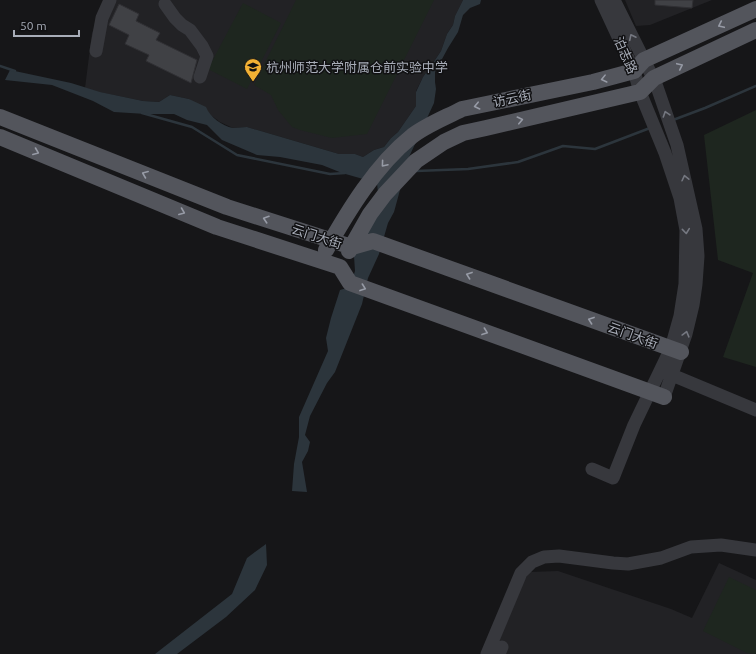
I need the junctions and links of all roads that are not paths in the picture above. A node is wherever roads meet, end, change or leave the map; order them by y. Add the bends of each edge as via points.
1 (110, 0) edge
2 (601, 0) edge
3 (614, 0) edge
4 (166, 1) edge
5 (756, 9) edge
6 (756, 30) edge
7 (96, 51) dead end
8 (639, 66) junction
9 (200, 77) dead end
10 (655, 81) junction
11 (640, 92) junction
12 (0, 117) edge
13 (0, 138) edge
14 (331, 240) junction
15 (352, 247) junction
16 (320, 260) junction
17 (340, 267) junction
18 (676, 350) junction
19 (672, 375) junction
20 (657, 394) junction
21 (756, 410) edge
22 (592, 470) dead end
23 (756, 550) edge
24 (486, 654) edge

1 - 7 street via 102,18
2 - 8 street, 泊志路
8 -> 3 street, 泊志路
4 - 9 street via 175,18 190,30 207,56
5 -> 8 main road, 访云街
10 -> 6 main road
8 - 10 street, 泊志路
8 - 11 street, 泊志路
8 -> 14 main road, 访云街 via 593,82 462,109 412,136 386,162 350,208
10 - 11 main road
18 -> 10 street, 泊志路 via 693,305 698,256 696,229 676,145
15 -> 11 main road, 访云街 via 370,214 385,194 416,161 444,142 463,133
11 -> 18 street, 泊志路 via 665,153 680,198 686,230 685,284
14 -> 12 main road, 云门大街 via 227,207
13 -> 16 main road, 云门大街 via 217,226
14 - 15 main road, 云门大街
14 - 16 main road, 访云街
15 - 17 main road, 访云街
18 -> 15 main road, 云门大街 via 373,241
16 - 17 main road, 云门大街
17 -> 20 main road, 云门大街 via 350,283
18 - 19 street
18 - 20 street
19 - 20 street
19 - 21 street
20 - 22 street via 634,425 613,478
23 - 24 street via 721,545 691,547 662,558 628,564 559,556 538,559 521,573

